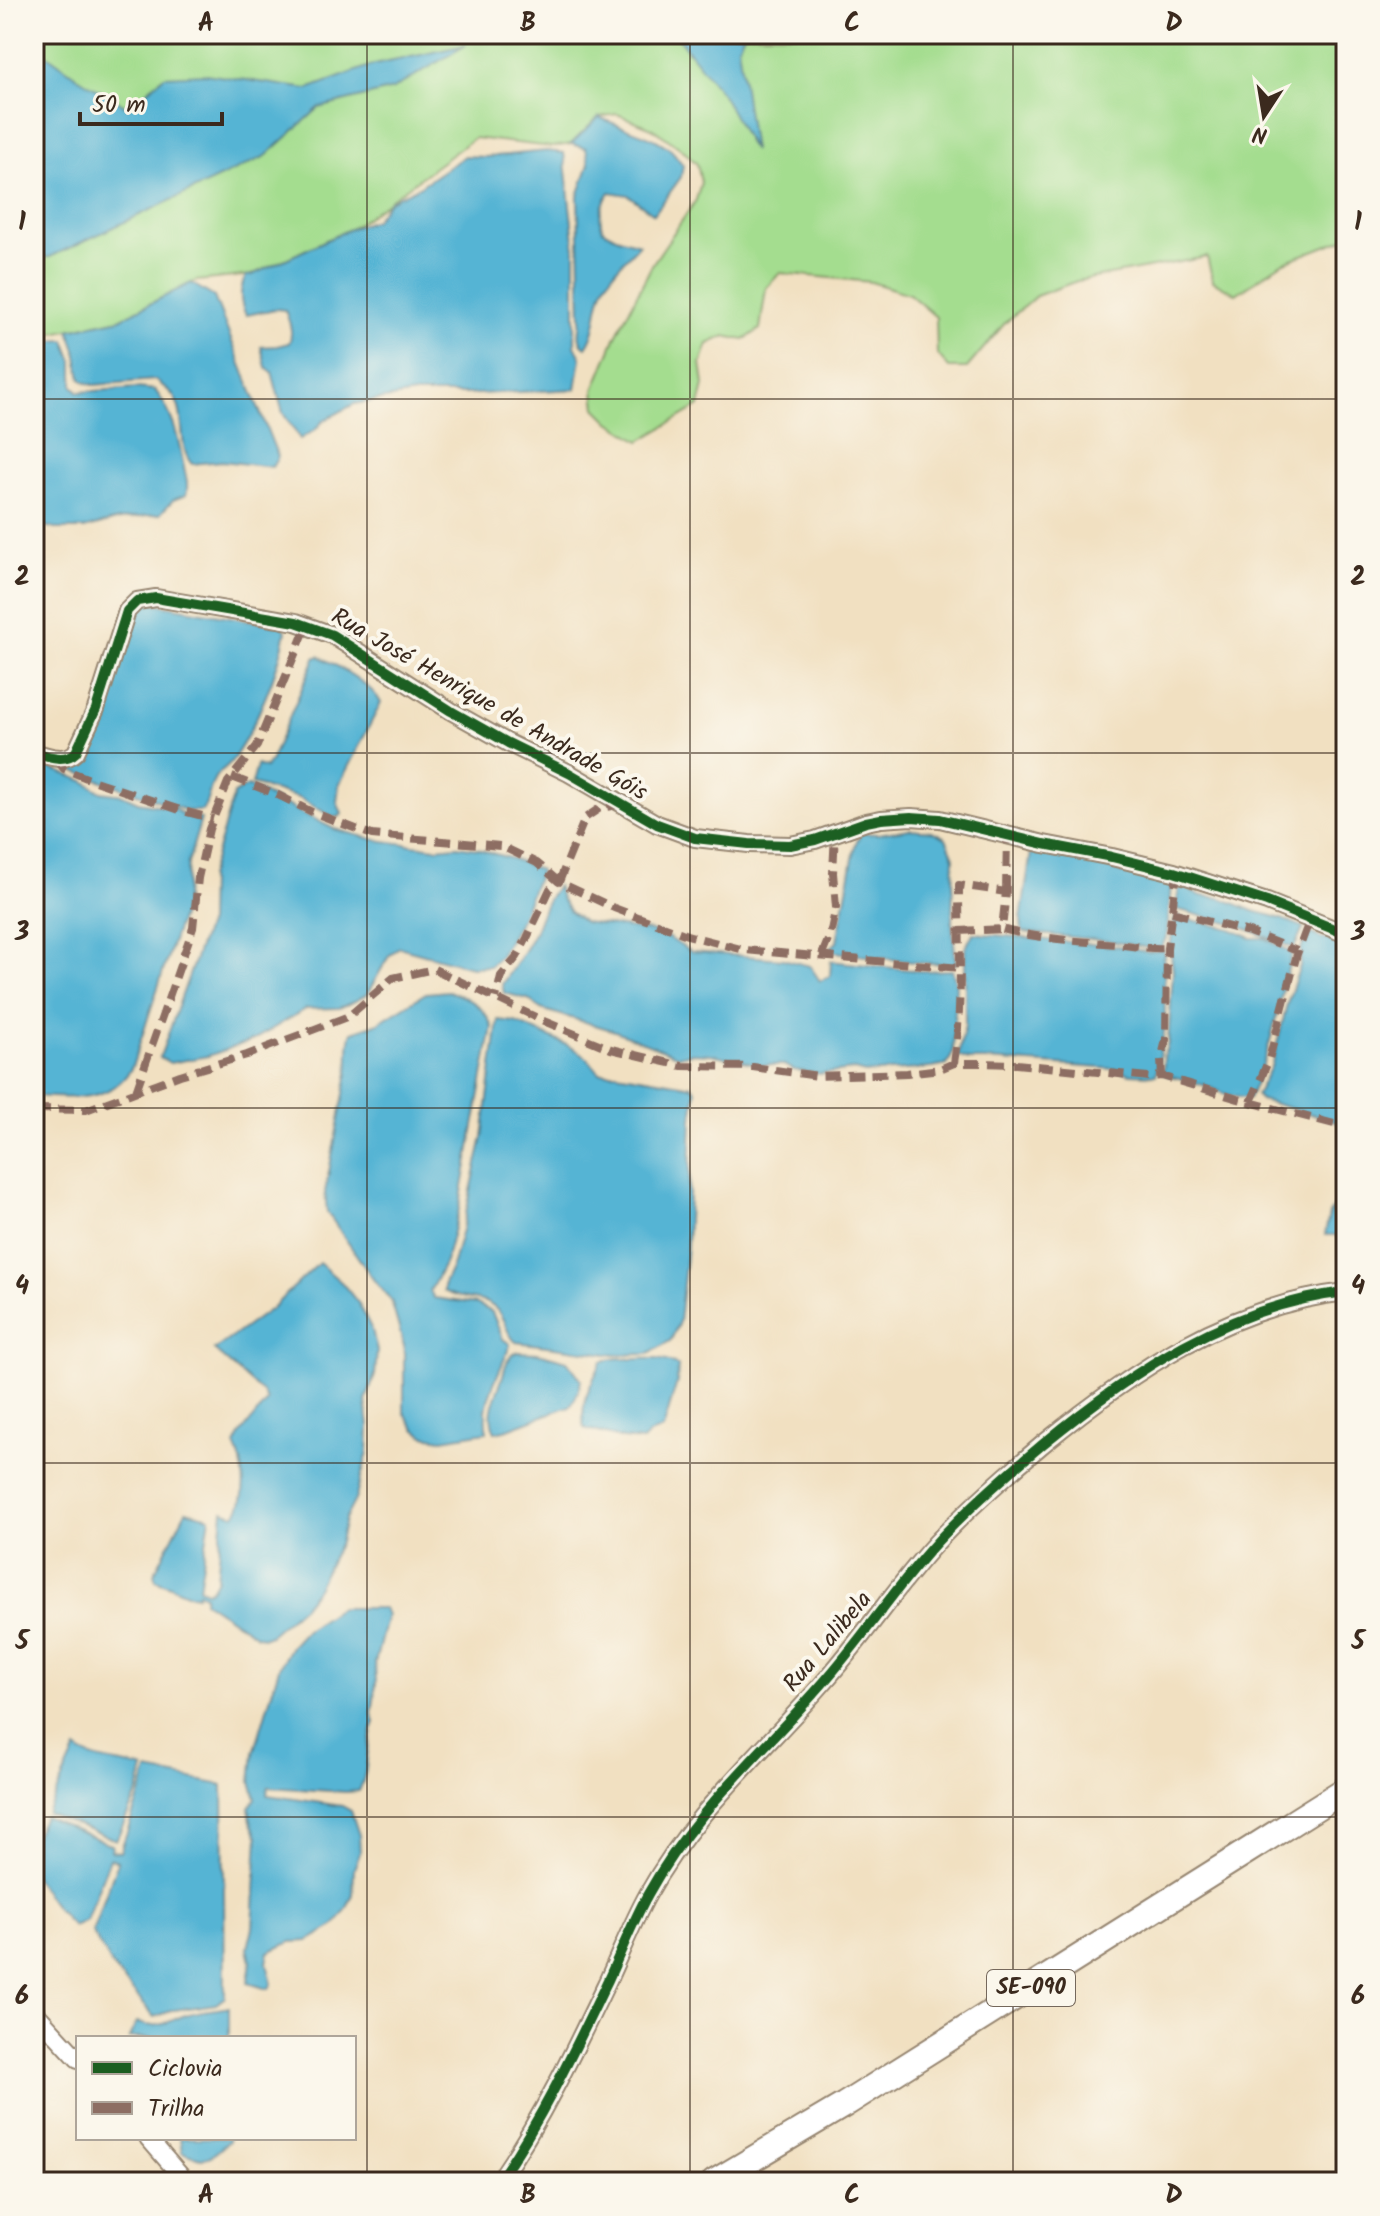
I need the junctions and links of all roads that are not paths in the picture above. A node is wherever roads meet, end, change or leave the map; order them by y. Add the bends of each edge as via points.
1 (34, 752) edge
2 (1346, 934) edge
3 (1346, 1292) edge
4 (1346, 1789) edge
5 (34, 2011) edge
6 (76, 2057) edge
7 (150, 2140) edge
8 (186, 2182) edge
9 (498, 2182) edge
10 (714, 2182) edge

1 - 2 street, Rua José Henrique de Andrade Góis via 65,758 76,752 96,709 127,611 137,601 156,598 296,622 332,635 508,743 657,824 695,838 790,845 881,819 940,819 1174,872
3 - 9 street, Rua Lalibela via 1253,1313 1161,1358 1095,1401 966,1511 825,1681 708,1807 670,1859 648,1894 561,2077
4 - 10 main road, SE-090
5 - 6 street
7 - 8 street

